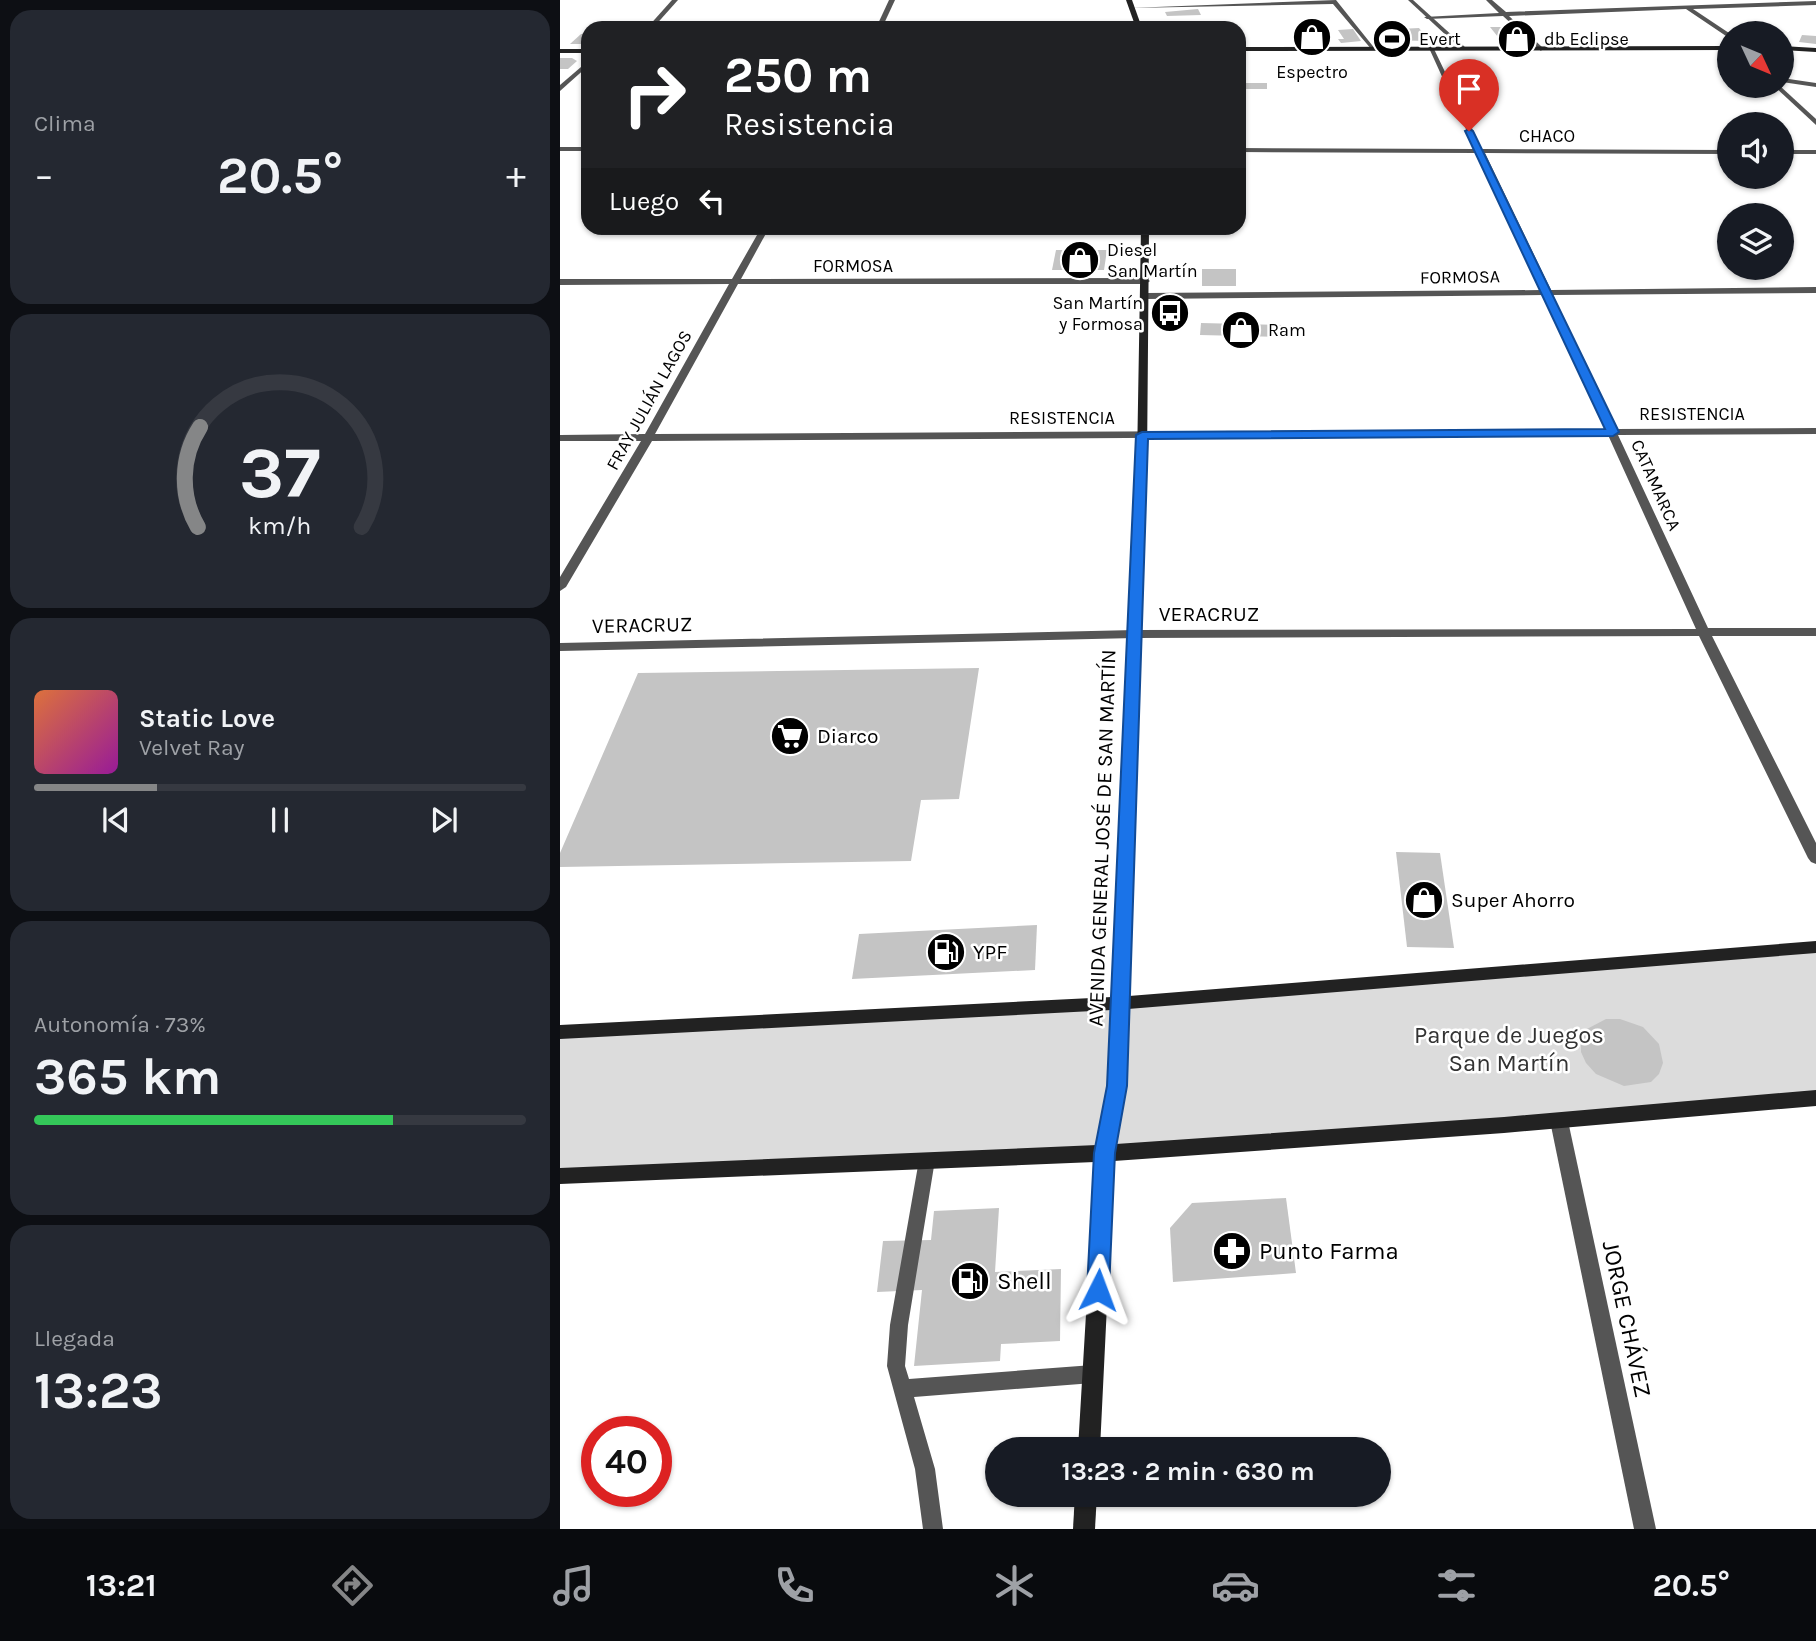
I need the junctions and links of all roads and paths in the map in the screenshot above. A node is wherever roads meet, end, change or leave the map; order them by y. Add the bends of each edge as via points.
1 (674, 0) edge
2 (892, 0) edge
3 (1129, 0) edge
4 (1410, 0) edge
5 (1489, 0) edge
6 (1676, 0) edge
7 (1334, 1) edge
8 (1816, 3) edge
9 (1685, 7) junction
10 (1133, 8) junction
11 (1504, 14) junction
12 (1427, 17) junction
13 (656, 21) edge
14 (882, 21) edge
15 (1137, 21) edge
16 (1717, 28) edge
17 (1717, 48) edge
18 (1246, 49) edge
19 (1374, 49) junction
20 (1431, 49) junction
21 (1464, 49) junction
22 (1541, 49) junction
23 (1794, 49) edge
24 (1816, 50) edge
25 (560, 51) edge
26 (581, 51) edge
27 (581, 70) edge
28 (1794, 82) edge
29 (1816, 85) edge
30 (560, 89) edge
31 (1790, 98) edge
32 (1816, 123) edge
33 (560, 149) edge
34 (581, 149) edge
35 (1246, 150) edge
36 (1479, 151) junction
37 (1717, 152) edge
38 (1794, 152) edge
39 (1816, 152) edge
40 (761, 235) edge
41 (1145, 235) edge
42 (1146, 281) junction
43 (560, 282) edge
44 (734, 282) junction
45 (1816, 290) edge
46 (1547, 291) junction
47 (1146, 296) junction
48 (1816, 431) edge
49 (1613, 432) junction
50 (1142, 435) junction
51 (560, 438) edge
52 (648, 438) junction
53 (560, 587) edge
54 (1816, 632) edge
55 (1704, 633) junction
56 (1135, 634) junction
57 (560, 647) edge
58 (1816, 858) edge
59 (1816, 947) edge
60 (1120, 1003) junction
61 (560, 1032) edge
62 (1816, 1098) edge
63 (1559, 1121) junction
64 (1105, 1153) junction
65 (927, 1160) junction
66 (560, 1176) edge
67 (1093, 1374) junction
68 (902, 1389) junction
69 (1090, 1437) edge
70 (1085, 1507) edge
71 (933, 1529) edge
72 (1084, 1529) edge
73 (1645, 1529) edge

1 - 13 street
2 - 14 street
3 - 10 main road
4 - 12 lane
5 - 11 street
6 - 9 street
7 - 10 street
7 - 19 street
8 - 9 street
9 - 11 street
9 - 16 street
10 - 15 main road
11 - 12 street
11 - 22 street
12 - 21 lane
17 - 22 main road
18 - 19 main road
19 - 20 main road
20 - 21 main road
20 - 36 street, CATAMARCA
21 - 22 main road
23 - 24 main road
25 - 26 main road
27 - 30 street
28 - 29 street
31 - 32 street
33 - 34 street
35 - 36 street, CHACO
36 - 37 street, CHACO
36 - 46 street, CATAMARCA
38 - 39 street
40 - 44 street, FRAY JULIÁN LAGOS
41 - 42 main road, AVENIDA GENERAL JOSÉ DE SAN MARTÍN
42 - 44 street, FORMOSA
42 - 47 main road, AVENIDA GENERAL JOSÉ DE SAN MARTÍN
43 - 44 street, FORMOSA
44 - 52 street, FRAY JULIÁN LAGOS
45 - 46 street, FORMOSA
46 - 47 street, FORMOSA
46 - 49 street, CATAMARCA
47 - 50 main road, AVENIDA GENERAL JOSÉ DE SAN MARTÍN
48 - 49 street, RESISTENCIA
49 - 50 street, RESISTENCIA
49 - 55 street, CATAMARCA
50 - 52 street, RESISTENCIA
50 - 56 main road, AVENIDA GENERAL JOSÉ DE SAN MARTÍN
51 - 52 street, RESISTENCIA
52 - 53 street, FRAY JULIÁN LAGOS
54 - 55 street, VERACRUZ
55 - 56 street, VERACRUZ
55 - 58 street, CATAMARCA
56 - 57 street, VERACRUZ
56 - 60 main road, AVENIDA GENERAL JOSÉ DE SAN MARTÍN
59 - 60 main road
60 - 61 main road
60 - 64 main road, AVENIDA GENERAL JOSÉ DE SAN MARTÍN via 1117,1086
62 - 63 main road
63 - 64 main road
63 - 73 street, JORGE CHÁVEZ
64 - 65 main road
64 - 67 main road, AVENIDA GENERAL JOSÉ DE SAN MARTÍN
65 - 66 main road
65 - 68 lane via 900,1325 896,1366
67 - 68 lane
67 - 69 main road, AVENIDA GENERAL JOSÉ DE SAN MARTÍN
68 - 71 lane via 925,1469
70 - 72 main road

